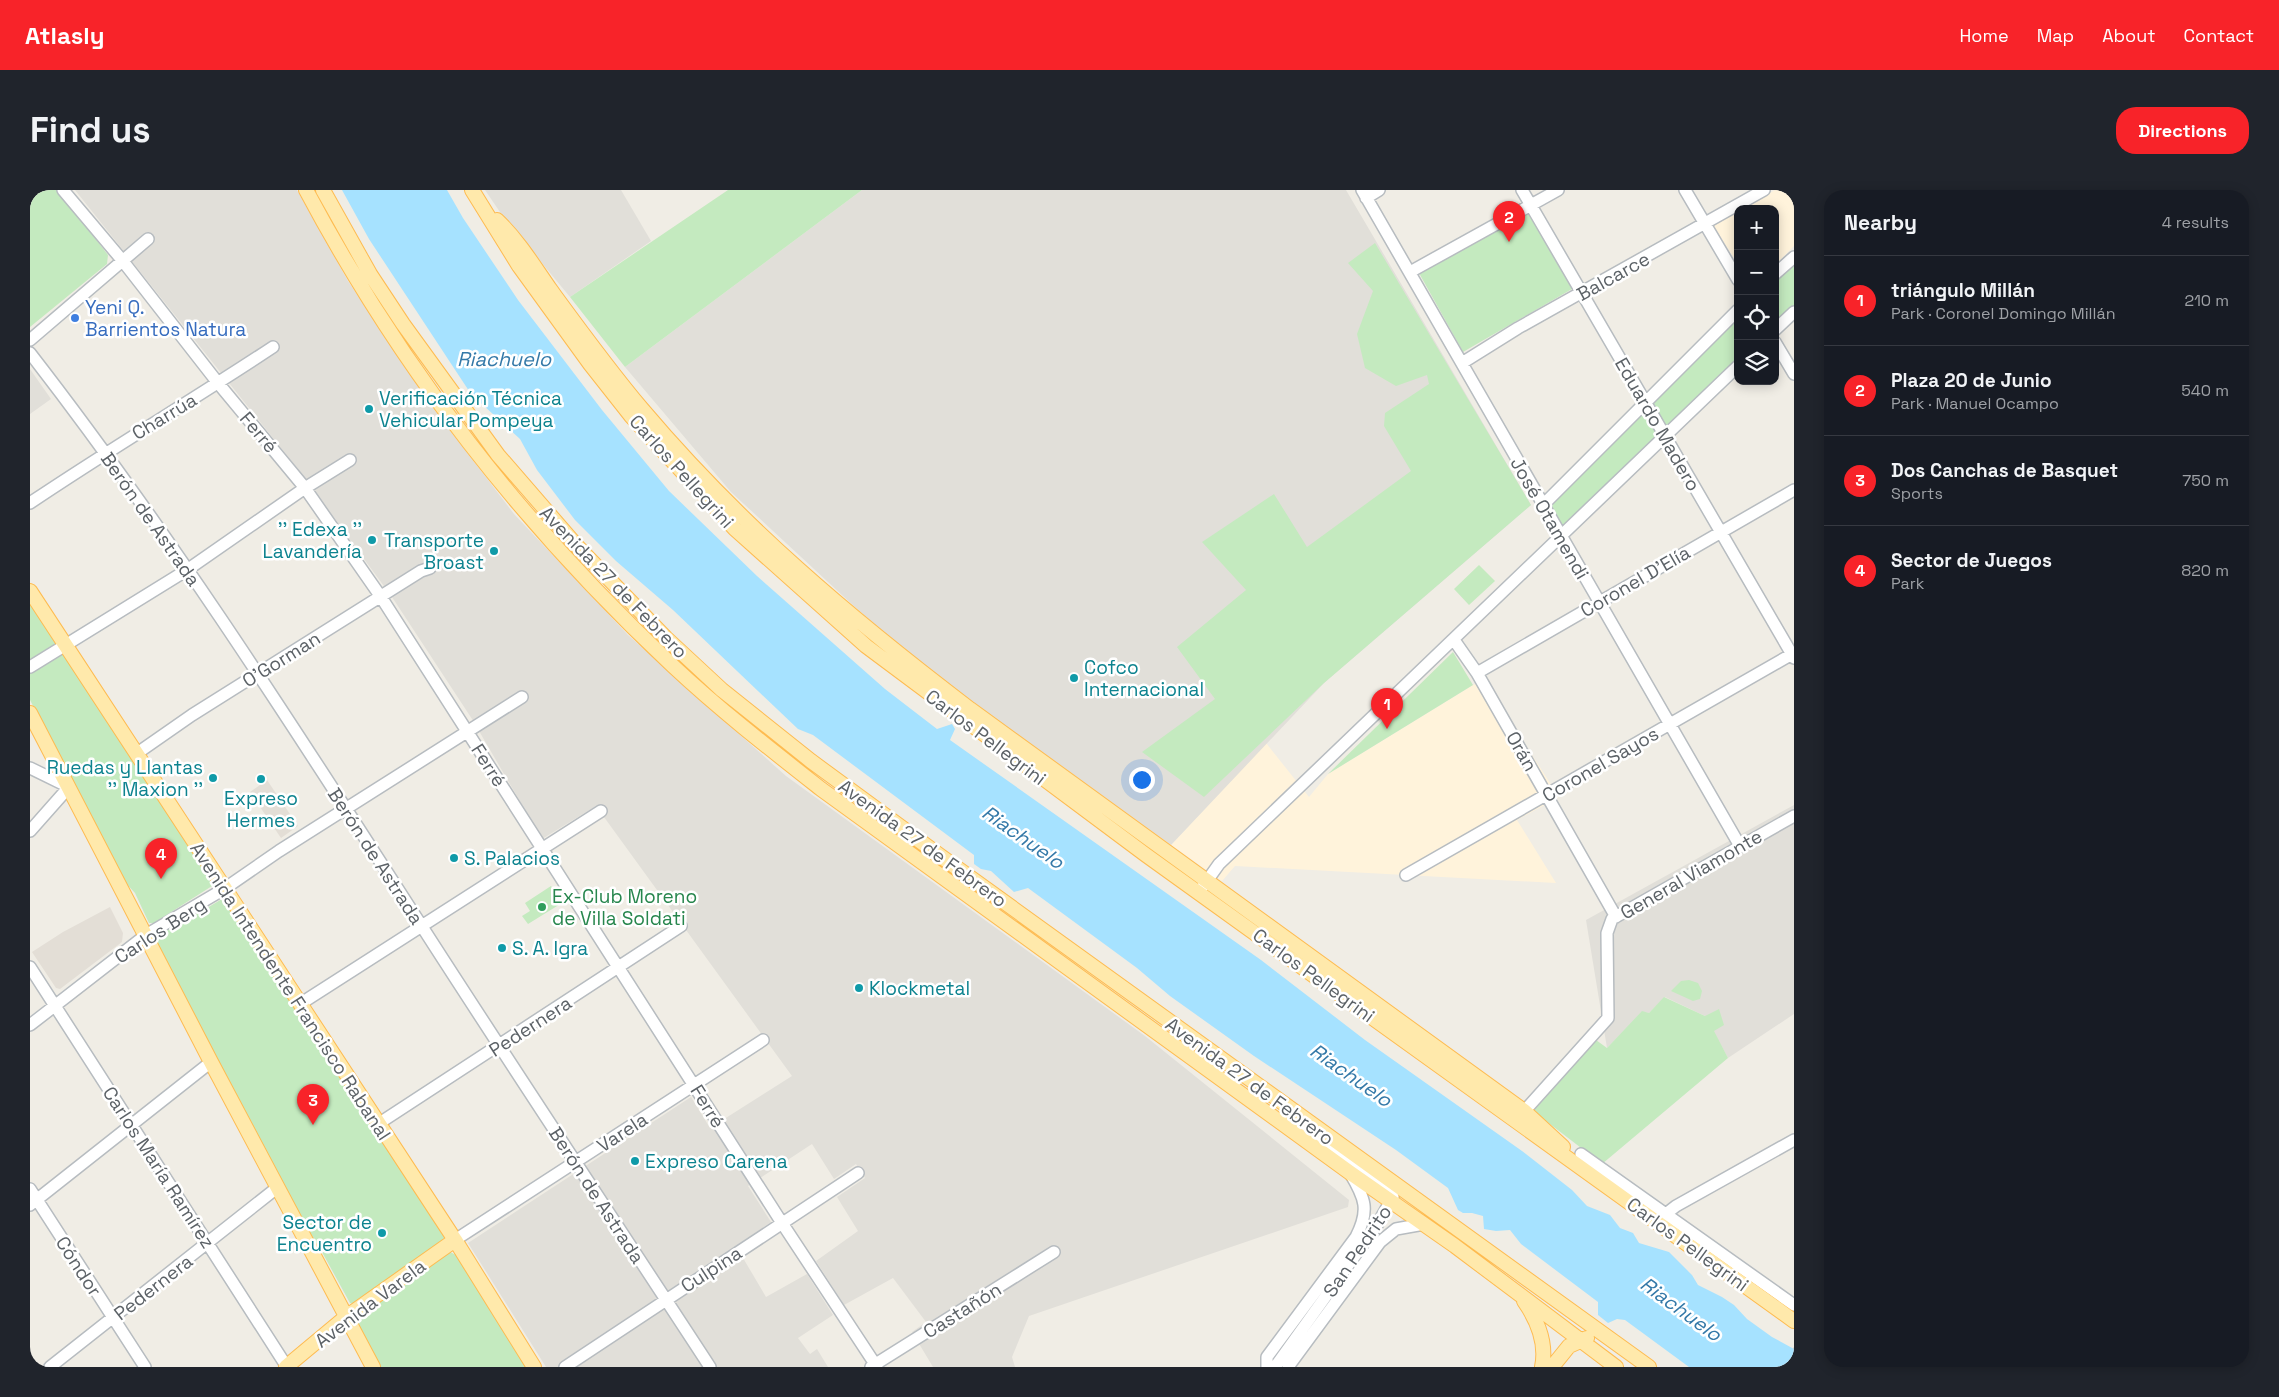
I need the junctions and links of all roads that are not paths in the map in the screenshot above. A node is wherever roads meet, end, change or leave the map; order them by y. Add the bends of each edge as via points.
1 (63, 190) edge
2 (306, 190) edge
3 (323, 190) edge
4 (1379, 190) edge
5 (1522, 190) edge
6 (1558, 190) edge
7 (1684, 190) edge
8 (1764, 190) edge
9 (477, 192) edge
10 (1364, 194) edge
11 (1531, 205) junction
12 (484, 208) junction
13 (1705, 224) junction
14 (148, 239) dead end
15 (1794, 257) edge
16 (122, 260) junction
17 (1779, 270) edge
18 (1410, 272) junction
19 (1734, 273) edge
20 (1583, 292) junction
21 (1794, 312) edge
22 (1734, 314) edge
23 (1779, 326) edge
24 (30, 340) edge
25 (273, 347) dead end
26 (1779, 349) edge
27 (30, 353) edge
28 (1462, 363) junction
29 (1734, 370) edge
30 (1794, 374) edge
31 (218, 384) junction
32 (1645, 404) junction
33 (1665, 436) junction
34 (104, 453) junction
35 (350, 460) dead end
36 (305, 488) junction
37 (1794, 490) edge
38 (536, 501) junction
39 (30, 503) edge
40 (1542, 506) junction
41 (523, 509) junction
42 (1722, 532) junction
43 (1561, 537) junction
44 (430, 568) dead end
45 (187, 570) junction
46 (30, 591) edge
47 (381, 597) junction
48 (1599, 602) junction
49 (643, 615) junction
50 (632, 626) junction
51 (1454, 640) junction
52 (65, 646) junction
53 (1793, 655) edge
54 (30, 667) edge
55 (259, 673) junction
56 (1476, 673) junction
57 (522, 696) dead end
58 (30, 713) edge
59 (1670, 723) junction
60 (468, 731) junction
61 (136, 754) junction
62 (30, 768) edge
63 (69, 787) junction
64 (1547, 794) junction
65 (346, 808) junction
66 (601, 811) dead end
67 (1794, 816) edge
68 (30, 831) edge
69 (1740, 846) junction
70 (542, 848) junction
71 (939, 855) junction
72 (930, 868) junction
73 (1406, 875) dead end
74 (1208, 880) junction
75 (224, 889) junction
76 (1199, 892) junction
77 (1616, 917) junction
78 (680, 926) dead end
79 (422, 927) junction
80 (149, 934) junction
81 (30, 966) edge
82 (618, 968) junction
83 (300, 1004) junction
84 (54, 1005) junction
85 (30, 1025) edge
86 (763, 1040) dead end
87 (499, 1046) junction
88 (211, 1062) junction
89 (694, 1085) junction
90 (1289, 1109) junction
91 (1520, 1116) junction
92 (131, 1124) junction
93 (378, 1124) junction
94 (1794, 1140) edge
95 (575, 1163) junction
96 (1349, 1172) junction
97 (858, 1173) dead end
98 (278, 1187) junction
99 (30, 1189) edge
100 (1392, 1201) junction
101 (33, 1202) edge
102 (1662, 1217) junction
103 (782, 1223) junction
104 (1424, 1224) junction
105 (454, 1240) junction
106 (208, 1244) junction
107 (1054, 1252) dead end
108 (1516, 1290) junction
109 (665, 1299) junction
110 (1790, 1306) edge
111 (346, 1317) junction
112 (114, 1319) junction
113 (1794, 1321) edge
114 (1580, 1340) junction
115 (1612, 1341) junction
116 (874, 1366) edge
117 (50, 1367) edge
118 (145, 1367) edge
119 (287, 1367) edge
120 (373, 1367) edge
121 (534, 1367) edge
122 (565, 1367) edge
123 (710, 1367) edge
124 (1268, 1367) edge
125 (1275, 1367) edge
126 (1288, 1367) edge
127 (1542, 1367) edge
128 (1552, 1367) edge
129 (1616, 1367) edge
130 (1648, 1367) edge

1 - 16 street, Ferré
2 - 41 main road, Avenida 27 de Febrero via 360,287 413,368
3 - 38 main road, Avenida 27 de Febrero via 370,274 403,324 464,411
4 - 10 street
5 - 11 street, Eduardo Madero
6 - 11 street
7 - 13 street
8 - 13 street, Balcarce
9 - 12 main road, Carlos Pellegrini
10 - 18 street, José Otamendi
11 - 18 street
11 - 20 street, Eduardo Madero
12 - 74 main road, Carlos Pellegrini via 505,228 641,408 755,530 894,651
12 - 76 main road, Carlos Pellegrini via 519,266 590,364 672,462 740,534 866,646
13 - 19 street
13 - 20 street, Balcarce
14 - 16 street
15 - 17 street
16 - 24 street
16 - 31 street, Ferré
18 - 28 street, José Otamendi
20 - 28 street, Balcarce
20 - 32 street, Eduardo Madero
21 - 23 street
22 - 32 street
25 - 31 street, Charrúa
26 - 30 street
27 - 34 street, Berón de Astrada
28 - 40 street, José Otamendi
29 - 33 street
31 - 34 street, Charrúa
31 - 36 street, Ferré
32 - 33 street, Eduardo Madero
32 - 40 street
33 - 42 street, Eduardo Madero
33 - 43 street
34 - 39 street, Charrúa
34 - 45 street, Berón de Astrada
35 - 36 street
36 - 45 street
36 - 47 street, Ferré
37 - 42 street, Coronel D'Elía
38 - 41 main road
38 - 49 main road, Avenida 27 de Febrero
40 - 43 street, José Otamendi
41 - 50 main road, Avenida 27 de Febrero
42 - 48 street, Coronel D'Elía
42 - 53 street, Eduardo Madero
43 - 48 street, José Otamendi
43 - 51 street
44 - 47 street, O'Gorman
45 - 52 street
45 - 55 street, Berón de Astrada
46 - 52 main road, Avenida Intendente Francisco Rabanal
47 - 55 street, O'Gorman
47 - 60 street, Ferré
48 - 56 street, Coronel D'Elía
48 - 59 street, José Otamendi
49 - 50 main road
49 - 71 main road, Avenida 27 de Febrero via 649,612 663,626 666,638 722,690 811,761
50 - 72 main road, Avenida 27 de Febrero via 741,726
51 - 56 street, Orán
51 - 74 street via 1219,864
52 - 54 street
52 - 61 main road, Avenida Intendente Francisco Rabanal
53 - 59 street, Coronel Sayos
55 - 61 street, O'Gorman
55 - 65 street, Berón de Astrada
56 - 64 street, Orán
57 - 60 street, Carlos Berg
58 - 63 main road
59 - 64 street, Coronel Sayos
59 - 69 street, José Otamendi
60 - 65 street, Carlos Berg
60 - 70 street, Ferré
61 - 75 main road, Avenida Intendente Francisco Rabanal
62 - 63 street
63 - 68 street
63 - 80 main road
64 - 73 street, Coronel Sayos
64 - 77 street, Orán
65 - 75 street, Carlos Berg
65 - 79 street, Berón de Astrada
66 - 70 street
67 - 69 street, General Viamonte
69 - 77 street, General Viamonte
70 - 79 street
70 - 82 street, Ferré
71 - 72 main road
71 - 90 main road, Avenida 27 de Febrero via 946,851 971,869 975,881
72 - 96 main road, Avenida 27 de Febrero
74 - 76 street
74 - 91 main road, Carlos Pellegrini
75 - 80 street, Carlos Berg
75 - 83 main road, Avenida Intendente Francisco Rabanal
76 - 91 main road, Carlos Pellegrini
77 - 91 street, General Viamonte via 1609,923 1608,933 1608,1018
78 - 82 street, Pedernera
79 - 83 street
79 - 87 street, Berón de Astrada
80 - 84 street, Carlos Berg
80 - 88 main road
81 - 84 street, Carlos María Ramírez
82 - 87 street, Pedernera
82 - 89 street, Ferré
83 - 93 main road, Avenida Intendente Francisco Rabanal
84 - 85 street, Carlos Berg
84 - 92 street, Carlos María Ramírez
86 - 89 street, Varela
87 - 93 street, Pedernera
87 - 95 street, Berón de Astrada
88 - 92 street
88 - 98 main road
89 - 95 street, Varela
89 - 103 street, Ferré
90 - 100 street, San Pedrito via 1298,1124 1392,1192
90 - 115 main road, Avenida 27 de Febrero
91 - 102 main road, Carlos Pellegrini
92 - 101 street
92 - 106 street, Carlos María Ramírez
93 - 105 main road, Avenida Intendente Francisco Rabanal
94 - 102 street
95 - 105 street, Varela
95 - 109 street, Berón de Astrada
96 - 100 main road, Avenida 27 de Febrero
96 - 124 street, San Pedrito via 1363,1197 1362,1227 1267,1357
97 - 103 street, Culpina
98 - 106 street, Pedernera
98 - 111 main road
99 - 101 street, Cóndor
100 - 104 main road, Avenida 27 de Febrero
100 - 125 street, San Pedrito
101 - 112 street, Cóndor
102 - 110 main road, Carlos Pellegrini
103 - 109 street, Culpina
103 - 116 street, Ferré
104 - 108 main road, Avenida 27 de Febrero
104 - 126 street, San Pedrito via 1396,1229 1380,1242
105 - 111 main road, Avenida Varela
105 - 121 main road, Avenida Intendente Francisco Rabanal
106 - 112 street, Pedernera
106 - 119 street, Carlos María Ramírez
107 - 116 street, Castañón
108 - 114 main road, Avenida 27 de Febrero
108 - 127 main road via 1540,1331
109 - 122 street, Culpina
109 - 123 street, Berón de Astrada
110 - 113 main road, Carlos Pellegrini
111 - 119 main road, Avenida Varela
111 - 120 main road
112 - 117 street, Pedernera
112 - 118 street, Cóndor
114 - 115 main road via 1598,1338
114 - 128 main road via 1570,1346
114 - 129 main road, Avenida 27 de Febrero
115 - 130 main road, Avenida 27 de Febrero

